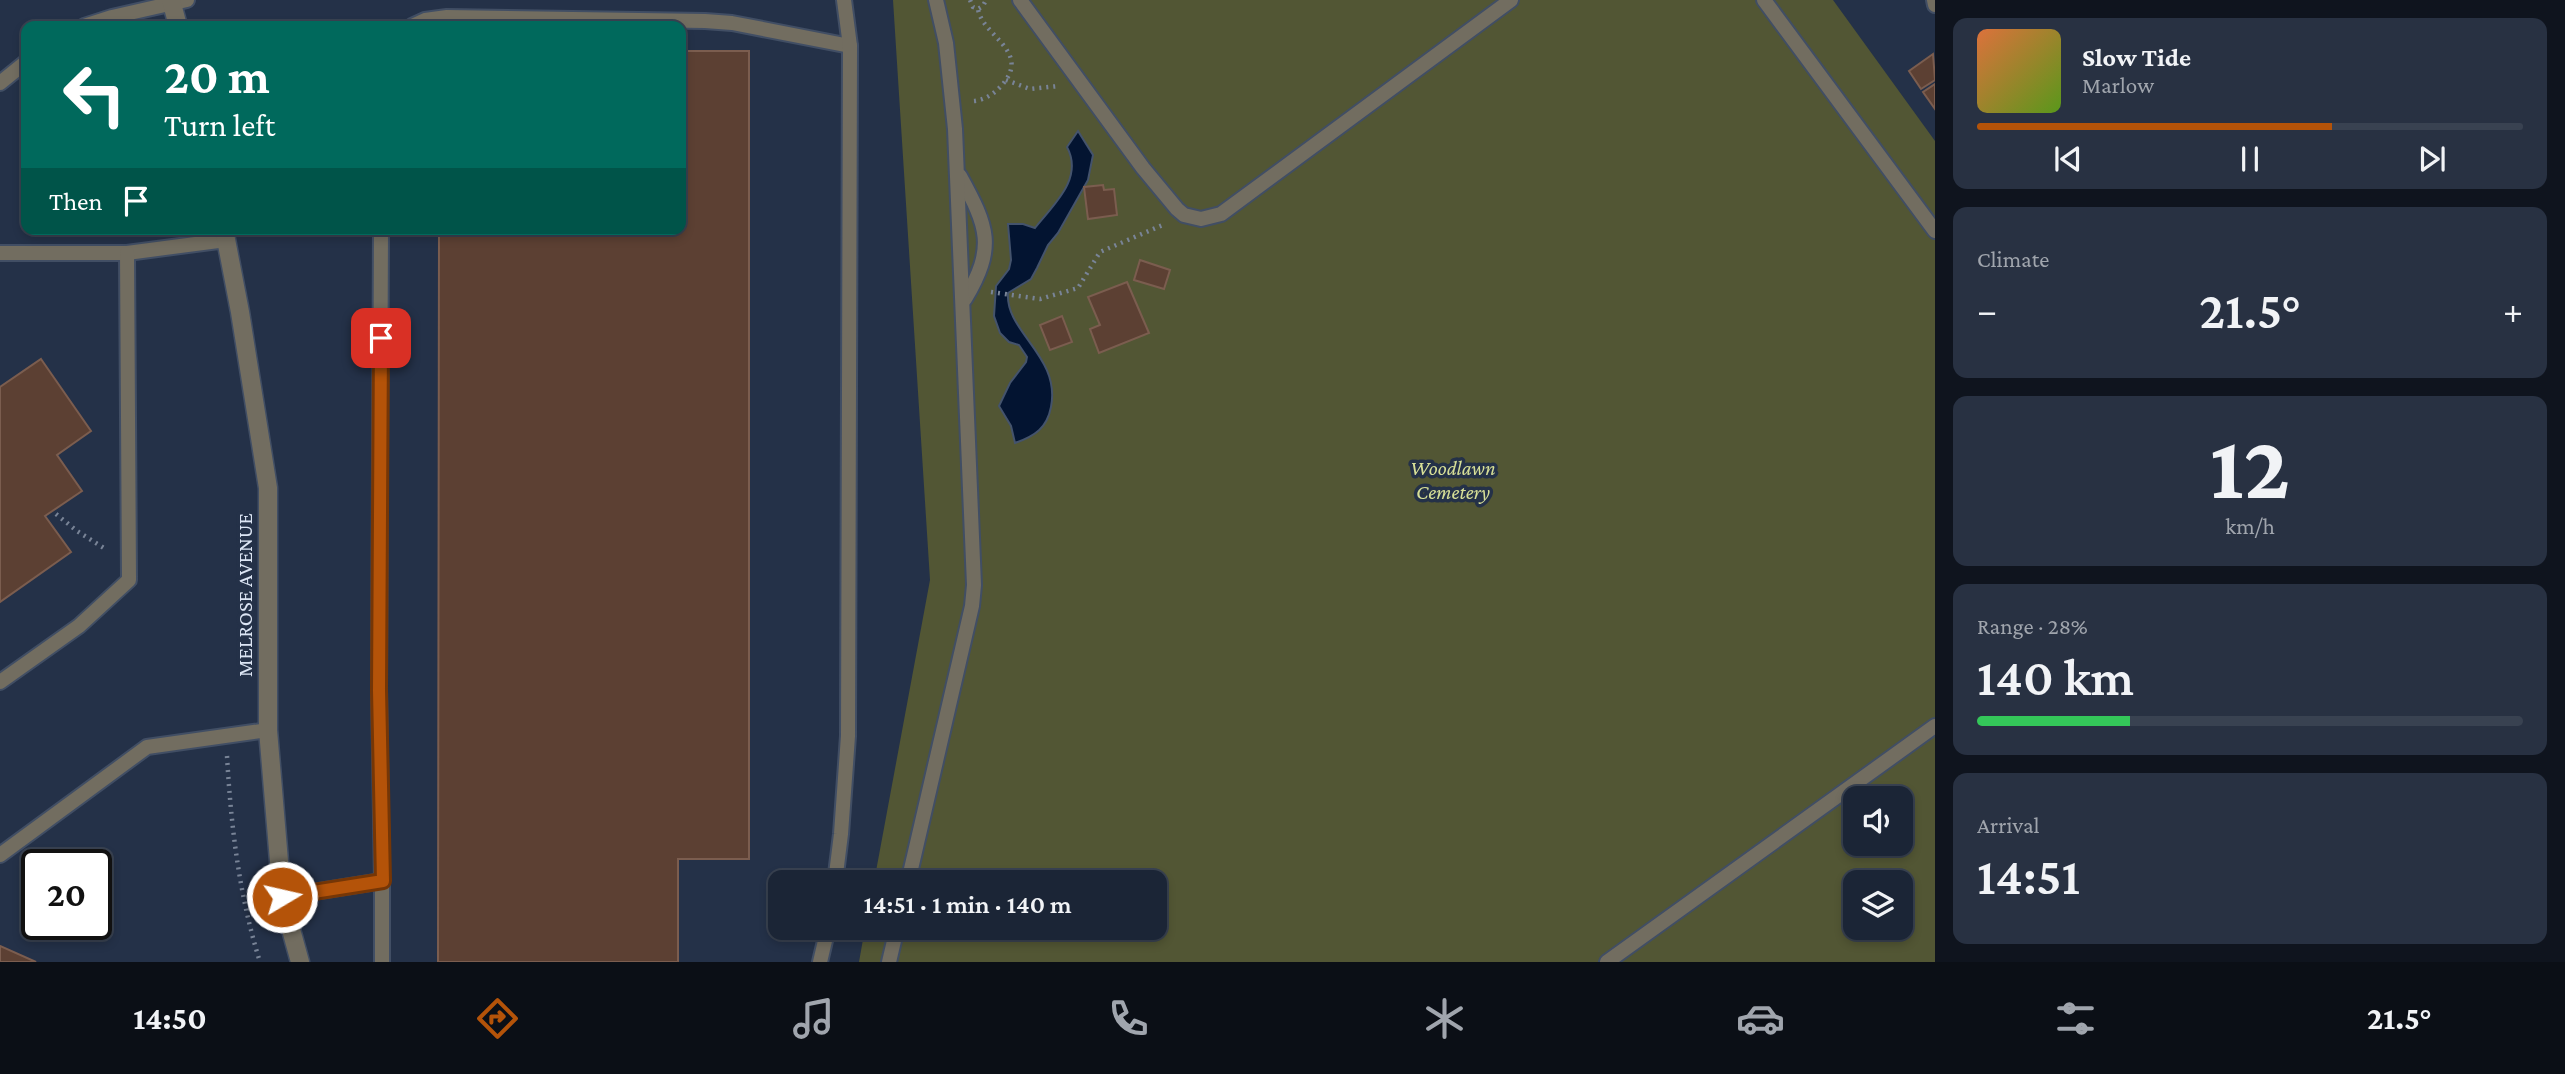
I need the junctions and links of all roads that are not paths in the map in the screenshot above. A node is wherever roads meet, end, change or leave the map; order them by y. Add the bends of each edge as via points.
1 (844, 0) edge
2 (936, 0) edge
3 (1020, 0) edge
4 (1511, 0) edge
5 (1764, 0) edge
6 (177, 2) edge
7 (100, 21) edge
8 (178, 21) edge
9 (423, 21) edge
10 (850, 46) junction
11 (21, 66) edge
12 (0, 83) edge
13 (957, 170) junction
14 (1935, 231) edge
15 (220, 235) edge
16 (225, 235) edge
17 (381, 235) edge
18 (0, 253) edge
19 (127, 253) junction
20 (964, 300) junction
21 (0, 682) edge
22 (1935, 726) edge
23 (268, 730) junction
24 (0, 855) edge
25 (836, 870) edge
26 (911, 870) edge
27 (383, 881) junction
28 (282, 897) junction
29 (825, 940) edge
30 (894, 940) edge
31 (300, 962) edge
32 (382, 962) edge
33 (820, 962) edge
34 (889, 962) edge
35 (1607, 962) edge

1 - 10 lane
2 - 13 lane via 946,43
3 - 4 lane via 1143,168 1184,215 1201,219 1221,214
5 - 14 lane
6 - 7 lane
6 - 8 street
9 - 10 lane via 447,17 705,21
10 - 25 lane via 848,736
11 - 12 lane
13 - 20 lane
13 - 20 lane via 985,232 983,265
15 - 19 lane
16 - 23 street, MELROSE AVENUE via 268,488
17 - 27 lane
18 - 19 lane
19 - 21 lane via 129,580 79,626
20 - 26 lane via 974,585
22 - 35 lane
23 - 24 lane via 147,747
23 - 28 street, MELROSE AVENUE
27 - 28 lane
27 - 32 lane
28 - 31 street, MELROSE AVENUE
29 - 33 lane
30 - 34 lane

